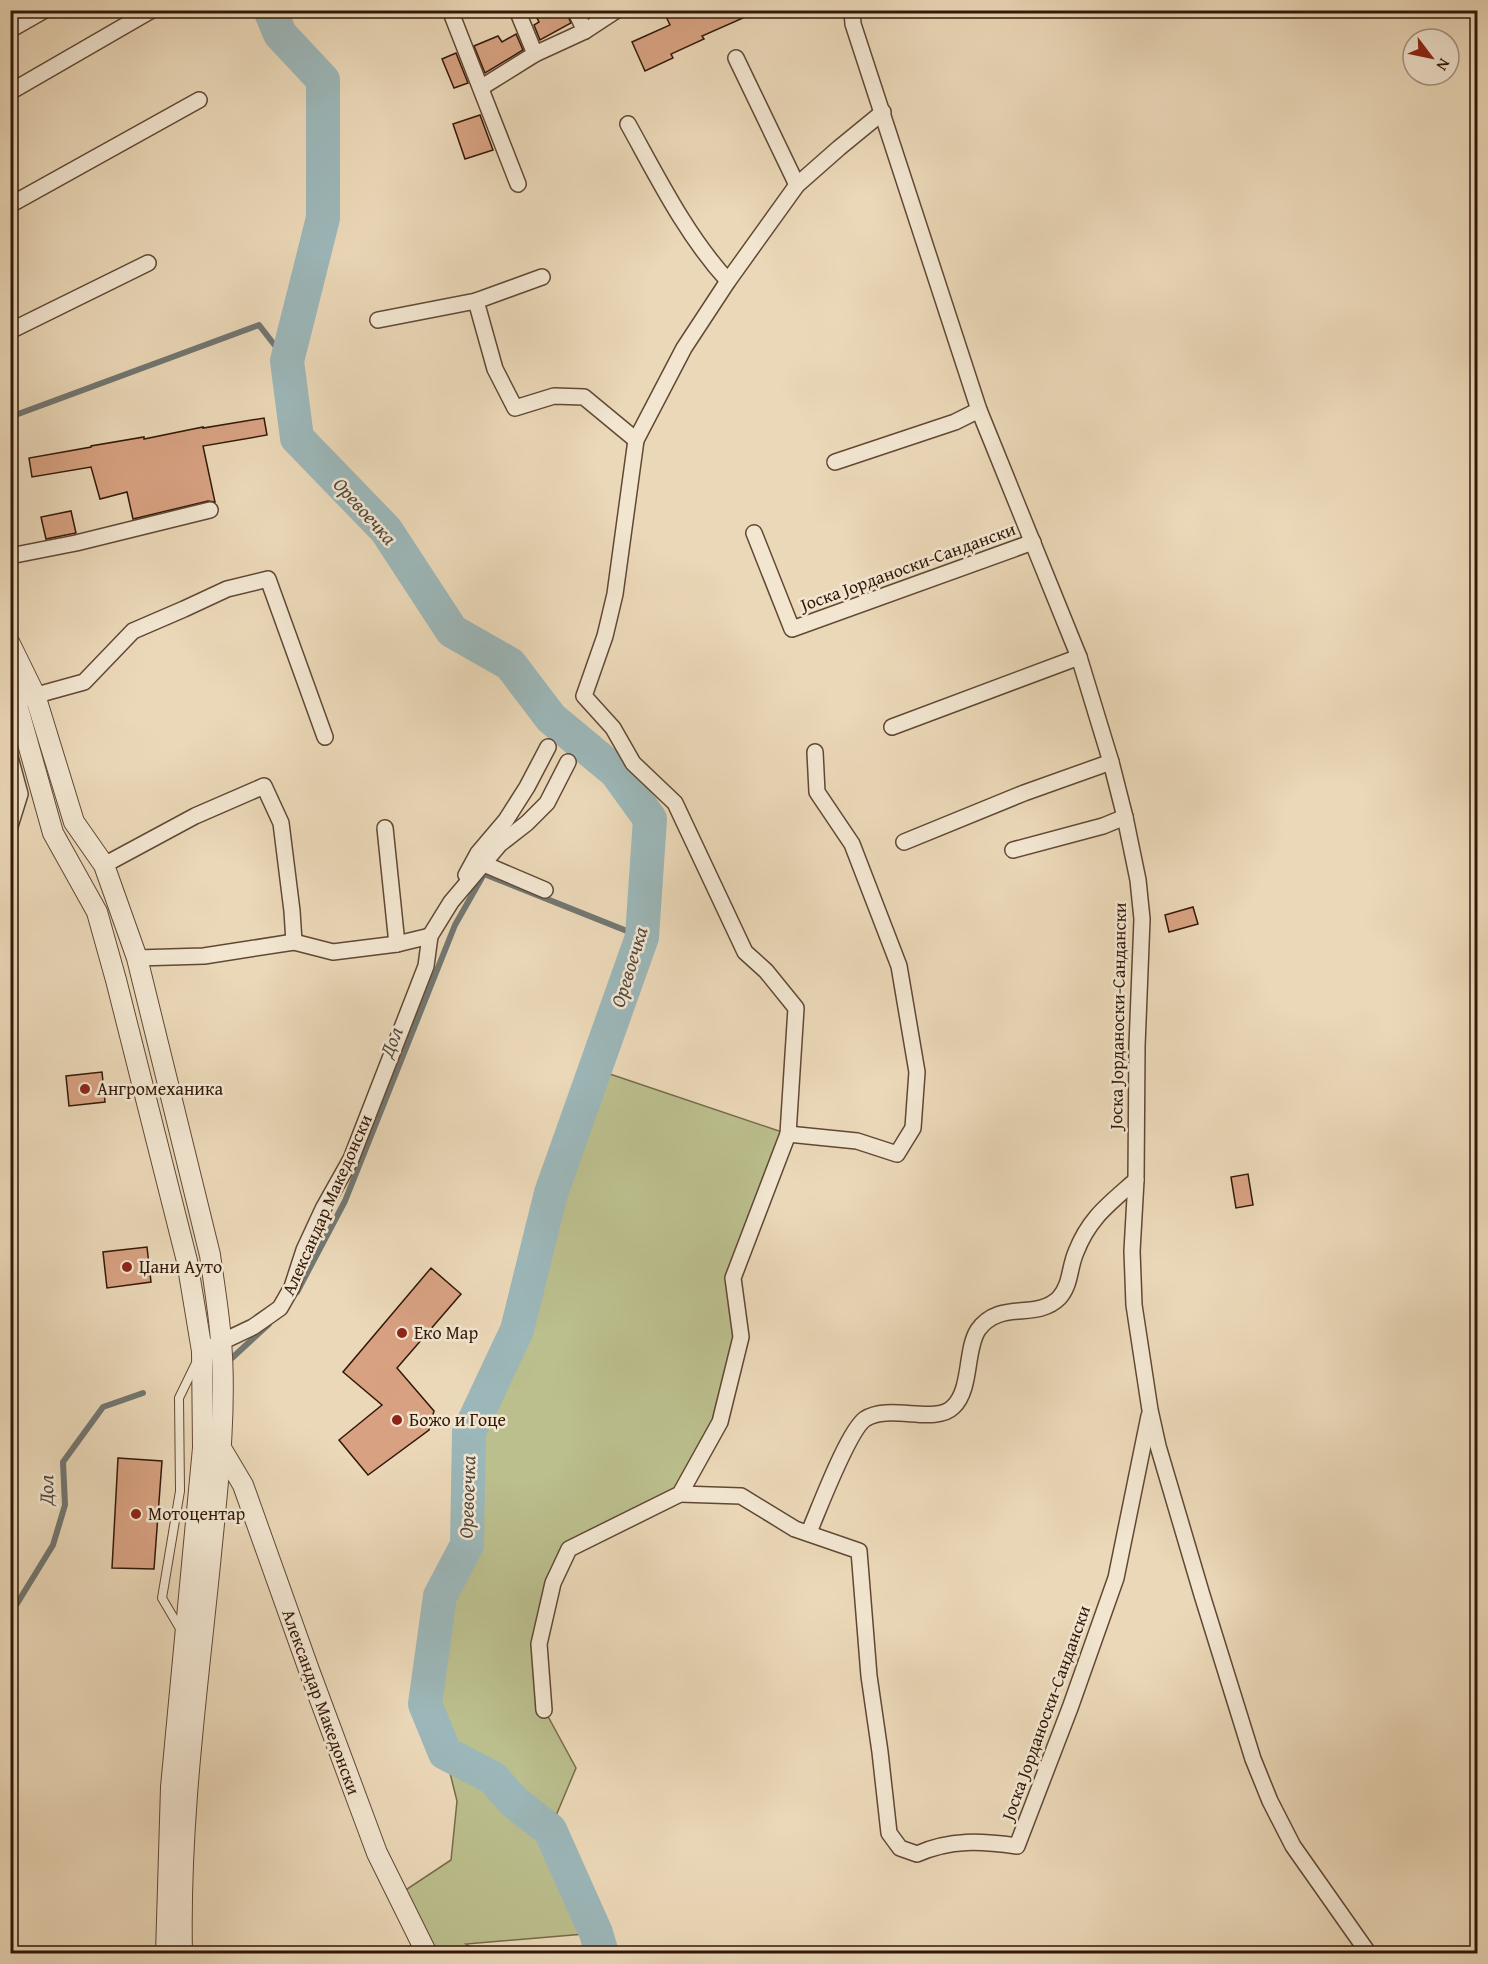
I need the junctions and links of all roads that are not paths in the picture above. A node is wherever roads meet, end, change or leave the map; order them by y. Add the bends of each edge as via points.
1 (45, 10) edge
2 (152, 10) edge
3 (450, 10) edge
4 (516, 10) edge
5 (574, 10) edge
6 (617, 10) edge
7 (852, 10) edge
8 (10, 30) edge
9 (585, 31) junction
10 (535, 54) junction
11 (736, 58) dead end
12 (482, 87) junction
13 (10, 92) edge
14 (199, 100) dead end
15 (883, 112) junction
16 (628, 124) dead end
17 (519, 184) dead end
18 (797, 185) junction
19 (10, 205) edge
20 (148, 263) dead end
21 (542, 277) dead end
22 (728, 281) junction
23 (476, 301) junction
24 (378, 320) dead end
25 (10, 331) edge
26 (979, 410) junction
27 (636, 440) junction
28 (835, 462) dead end
29 (210, 510) dead end
30 (754, 533) dead end
31 (1033, 542) junction
32 (10, 556) edge
33 (10, 645) edge
34 (1079, 657) junction
35 (35, 695) junction
36 (16, 701) junction
37 (892, 727) dead end
38 (326, 737) dead end
39 (548, 747) dead end
40 (815, 752) dead end
41 (10, 757) edge
42 (568, 762) dead end
43 (1111, 762) junction
44 (1125, 817) junction
45 (10, 826) edge
46 (385, 828) dead end
47 (904, 842) dead end
48 (1013, 850) dead end
49 (484, 864) junction
50 (104, 865) junction
51 (545, 890) dead end
52 (451, 902) junction
53 (430, 936) junction
54 (294, 942) junction
55 (397, 944) junction
56 (137, 958) junction
57 (788, 1134) junction
58 (1136, 1180) junction
59 (221, 1342) junction
60 (202, 1351) junction
61 (1150, 1410) junction
62 (212, 1448) junction
63 (680, 1494) junction
64 (809, 1532) junction
65 (184, 1636) junction
66 (544, 1710) dead end
67 (166, 1953) edge
68 (182, 1953) edge
69 (427, 1953) edge
70 (1369, 1953) edge

1 - 8 street
2 - 13 street
3 - 12 street
4 - 10 street
5 - 9 street
6 - 9 street
7 - 15 street, Јоска Јорданоски-Сандански via 853,24
9 - 10 street
10 - 12 street
11 - 18 street
12 - 17 street
14 - 19 street
15 - 18 street
15 - 26 street, Јоска Јорданоски-Сандански
16 - 22 street via 677,212 708,260
18 - 22 street
20 - 25 street
21 - 23 street
22 - 27 street via 684,348
23 - 24 street
23 - 27 street via 495,369 515,408 554,396 584,397
26 - 28 street via 955,422
26 - 31 street, Јоска Јорданоски-Сандански
27 - 57 street via 615,594 584,696 613,728 633,763 675,803 745,952 796,1008
29 - 32 street
30 - 31 street, Јоска Јорданоски-Сандански via 792,629
31 - 34 street, Јоска Јорданоски-Сандански
33 - 35 street
33 - 36 street
34 - 37 street
34 - 43 street, Јоска Јорданоски-Сандански
35 - 36 street
35 - 38 street via 84,682 133,631 226,589 268,579
35 - 50 street via 74,822
36 - 60 street via 53,833 97,912 187,1261
39 - 52 street, Александар Македонски via 527,787 478,853
40 - 57 street via 817,792 852,844 899,966 917,1072 913,1128 897,1154 857,1141
41 - 45 street via 20,794
42 - 49 street, Александар Македонски via 547,803 500,844
43 - 44 street, Јоска Јорданоски-Сандански
43 - 47 street
44 - 48 street
44 - 58 street, Јоска Јорданоски-Сандански via 1142,919
46 - 55 street
49 - 51 street
49 - 52 street, Александар Македонски
50 - 54 street via 195,816 264,786 281,823
50 - 56 street
52 - 53 street, Александар Македонски
53 - 55 street
53 - 59 street, Александар Македонски via 426,966 351,1159 313,1229 292,1287 280,1308
54 - 55 street via 333,952
54 - 56 street via 204,956
56 - 59 street via 210,1256
57 - 63 street via 733,1278 741,1337 720,1422
58 - 61 street, Јоска Јорданоски-Сандански via 1134,1305
58 - 64 street via 1093,1219 1075,1253 1069,1283 1060,1297 1048,1307 1006,1312 987,1319 976,1333 962,1396 952,1409 936,1414 892,1412 866,1418 851,1435
59 - 60 street, Александар Македонски
59 - 62 street
60 - 62 street
60 - 65 lane via 179,1398 180,1491 162,1598
61 - 64 street, Јоска Јорданоски-Сандански via 1116,1578 1017,1846 957,1843 937,1845 917,1854 900,1848 889,1833 869,1676 859,1551
61 - 70 street, Јоска Јорданоски-Сандански via 1252,1759 1293,1846
62 - 65 street
62 - 68 street via 181,1899
62 - 69 street, Александар Македонски via 243,1485 377,1853
63 - 64 street, Јоска Јорданоски-Сандански via 741,1496 795,1528
63 - 66 street, Јоска Јорданоски-Сандански via 569,1549 553,1583 538,1644
65 - 67 street via 171,1787

